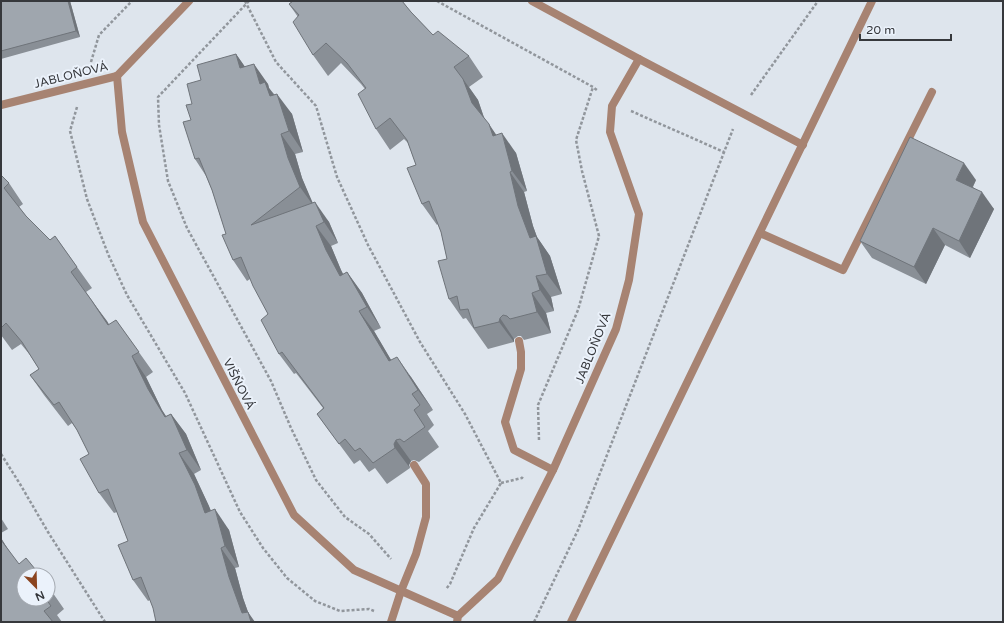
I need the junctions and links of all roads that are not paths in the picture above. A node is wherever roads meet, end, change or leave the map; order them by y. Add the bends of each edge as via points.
1 (189, 1) edge
2 (532, 1) edge
3 (872, 1) edge
4 (639, 59) junction
5 (117, 76) junction
6 (932, 92) dead end
7 (1, 105) edge
8 (803, 145) junction
9 (760, 233) junction
10 (519, 341) edge
11 (414, 465) dead end
12 (552, 470) junction
13 (401, 591) junction
14 (458, 619) edge
15 (391, 622) edge
16 (571, 622) edge

1 - 5 street, JABLOŇOVÁ
2 - 4 street
3 - 8 street
4 - 8 street
4 - 12 street, JABLOŇOVÁ via 612,106 610,132 639,214 629,280 616,330
5 - 7 street, JABLOŇOVÁ
5 - 13 street, VIŠŇOVÁ via 122,132 143,222 294,515 354,570
6 - 9 street via 843,270
8 - 9 street
9 - 16 street
10 - 12 street via 521,369 505,422 514,450
11 - 13 street via 426,484 426,517 416,554
12 - 14 street, JABLOŇOVÁ via 498,579
13 - 14 street, VIŠŇOVÁ
13 - 15 street

